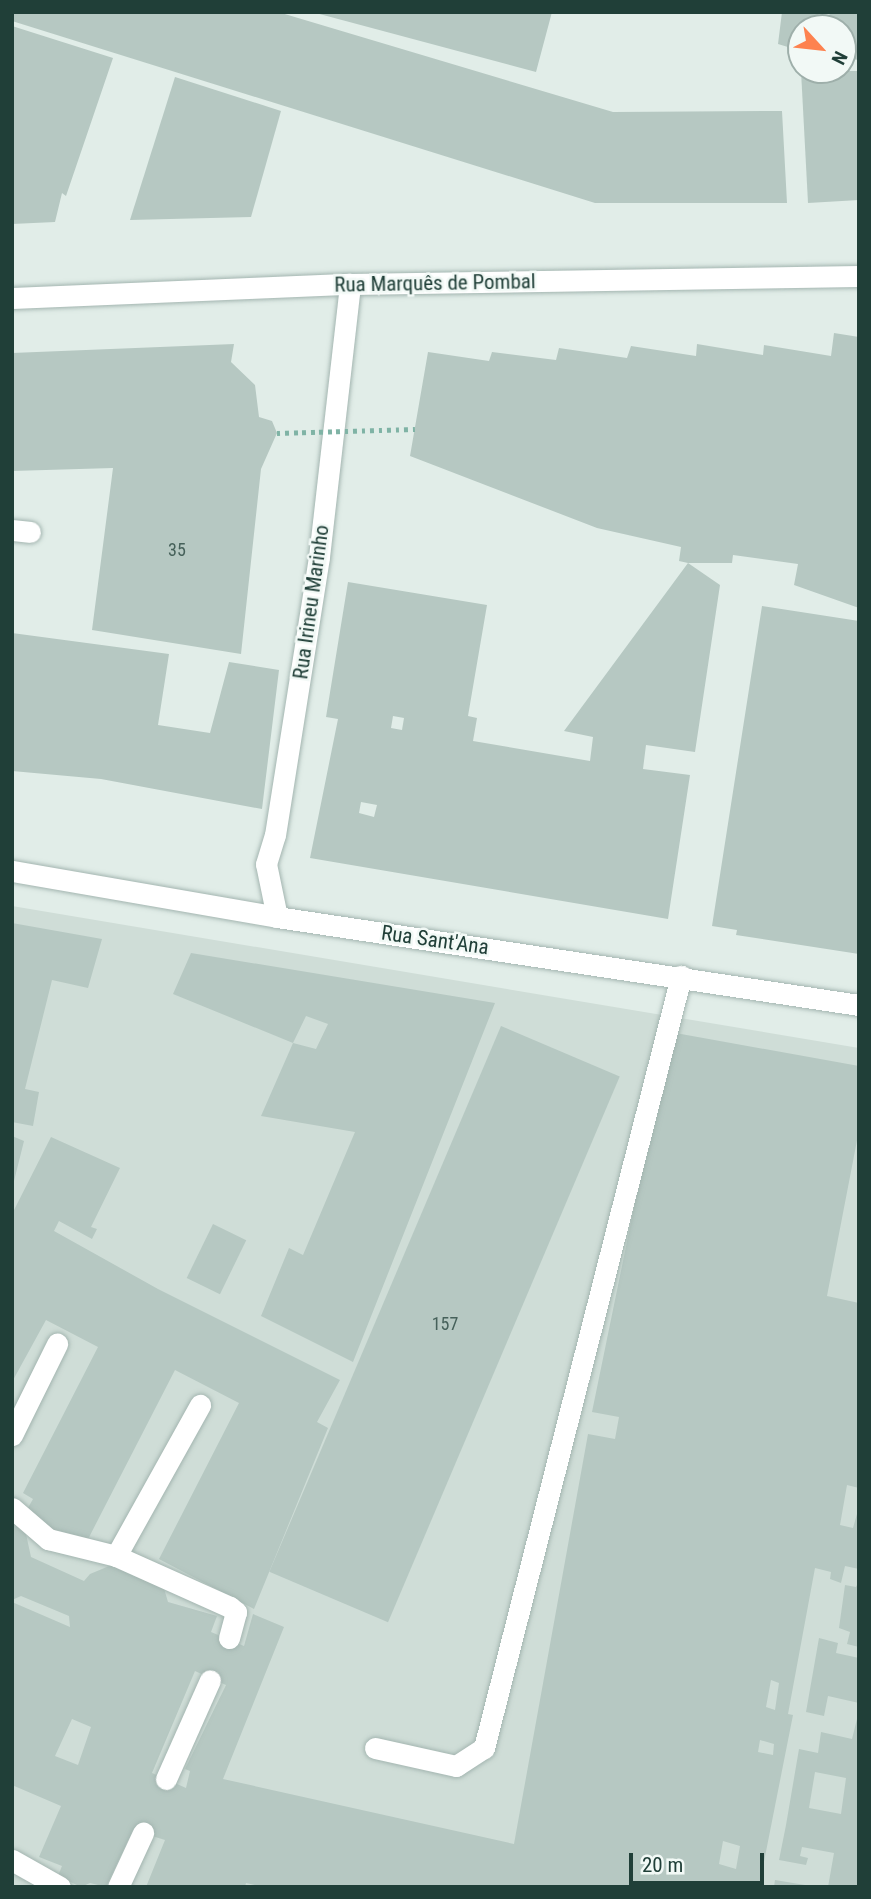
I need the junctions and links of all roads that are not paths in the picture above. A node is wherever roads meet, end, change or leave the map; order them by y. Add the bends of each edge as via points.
1 (859, 276) edge
2 (350, 284) junction
3 (12, 298) edge
4 (12, 871) edge
5 (277, 917) junction
6 (681, 976) junction
7 (859, 1005) edge
8 (57, 1344) dead end
9 (200, 1405) dead end
10 (12, 1435) edge
11 (12, 1508) edge
12 (116, 1556) junction
13 (229, 1638) dead end
14 (210, 1680) dead end
15 (375, 1748) dead end
16 (166, 1779) dead end
17 (143, 1833) dead end
18 (12, 1860) edge
19 (60, 1887) edge
20 (118, 1887) edge

1 - 2 street, Rua Marquês de Pombal
2 - 3 street, Rua Marquês de Pombal
2 - 5 street, Rua Irineu Marinho via 319,557 275,835 266,864
4 - 5 street, Rua Sant'Ana
5 - 6 street, Rua Sant'Ana
6 - 7 street, Rua Sant'Ana
6 - 15 street via 484,1748 456,1766
8 - 10 street
9 - 12 street
11 - 12 street via 48,1539
12 - 13 street via 229,1606 236,1612
14 - 16 street
17 - 20 street
18 - 19 street

